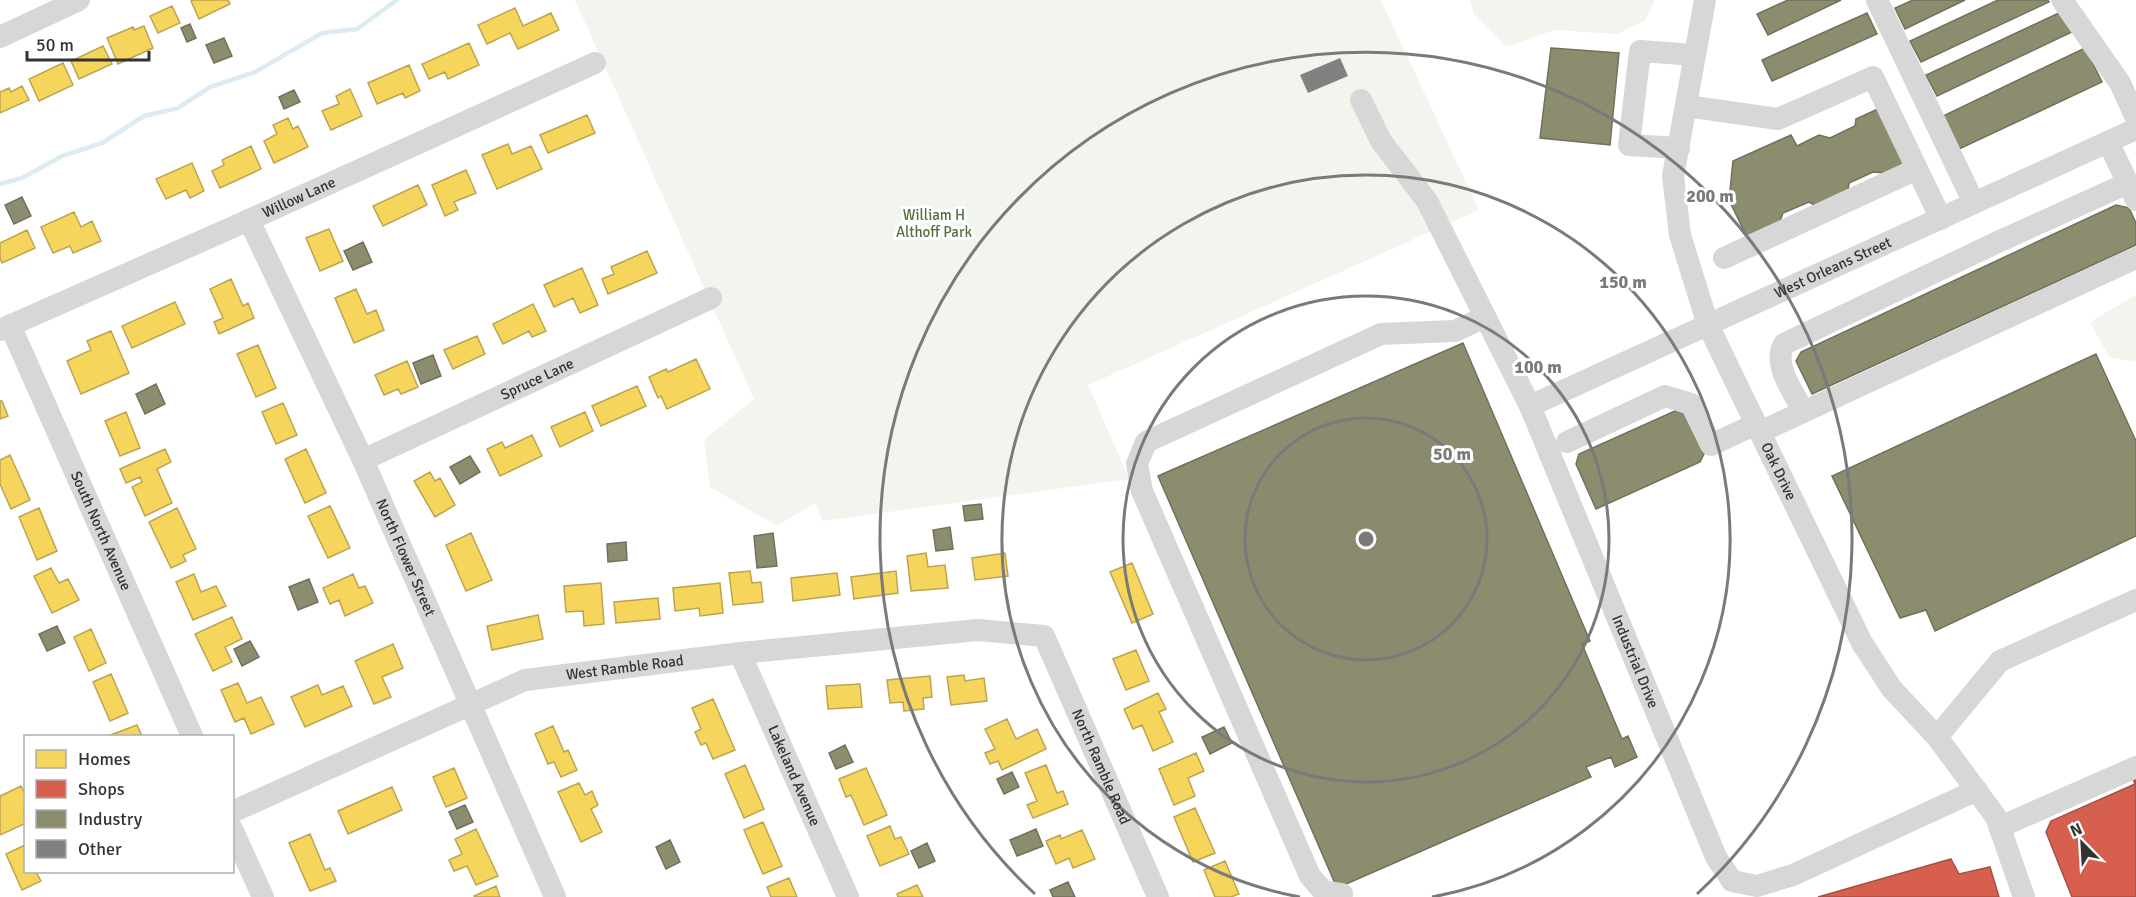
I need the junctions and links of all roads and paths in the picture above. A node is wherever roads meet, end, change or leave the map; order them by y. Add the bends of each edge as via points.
1 (1705, 0) edge
2 (1877, 0) edge
3 (2062, 0) edge
4 (67, 2) edge
5 (0, 37) edge
6 (1695, 56) junction
7 (596, 63) dead end
8 (1361, 100) dead end
9 (1686, 106) junction
10 (2136, 118) edge
11 (2136, 129) edge
12 (2108, 142) junction
13 (1679, 148) junction
14 (1917, 169) junction
15 (2132, 192) edge
16 (1974, 203) junction
17 (1941, 219) junction
18 (249, 220) junction
19 (1724, 258) dead end
20 (2136, 258) edge
21 (711, 298) dead end
22 (1485, 317) junction
23 (1708, 325) junction
24 (5, 327) edge
25 (1530, 406) junction
26 (1803, 411) junction
27 (1758, 428) junction
28 (1567, 442) dead end
29 (363, 460) junction
30 (2136, 600) edge
31 (1044, 636) joint
32 (740, 653) junction
33 (470, 704) junction
34 (192, 735) edge
35 (1937, 737) junction
36 (2136, 767) edge
37 (1977, 790) junction
38 (234, 811) edge
39 (2000, 827) junction
40 (234, 833) edge
41 (1755, 892) edge
42 (1342, 894) dead end
43 (263, 897) edge
44 (555, 897) edge
45 (848, 897) edge
46 (1158, 897) edge
47 (2024, 897) edge

1 - 6 street, Oak Drive
2 - 16 street
3 - 10 street via 2120,83
4 - 5 street
6 - 9 street, Oak Drive
6 - 13 street via 1640,51 1629,145
7 - 18 street, Willow Lane
8 - 22 street, Industrial Drive via 1381,141 1427,201
9 - 13 street, Oak Drive
9 - 14 street via 1778,119 1873,77
11 - 12 street, West Orleans Street
12 - 15 street
12 - 16 street, West Orleans Street
13 - 23 street, Oak Drive via 1673,176 1680,235
14 - 17 street
14 - 19 street
15 - 26 street via 2000,241 1784,344 1781,367
16 - 17 street, West Orleans Street
17 - 23 street, West Orleans Street
18 - 24 street, Willow Lane
18 - 29 street, North Flower Street
20 - 26 street
21 - 29 street, Spruce Lane
22 - 25 street, Industrial Drive
22 - 42 street via 1455,331 1381,333 1146,442 1137,464 1142,491 1310,876 1323,891
23 - 25 street, West Orleans Street
23 - 27 street, Oak Drive
24 - 34 street, South North Avenue
25 - 41 street, Industrial Drive via 1716,857 1732,881
26 - 27 street
27 - 28 street via 1711,445 1691,404 1665,396
27 - 35 street, Oak Drive via 1862,643 1892,689
29 - 33 street, North Flower Street
30 - 35 street via 2000,661
31 - 32 street, West Ramble Road via 978,630
31 - 46 street, North Ramble Road
32 - 33 street, West Ramble Road via 525,680
32 - 45 street, Lakeland Avenue
33 - 38 street, West Ramble Road
33 - 44 street, North Flower Street
35 - 37 street, Oak Drive
36 - 39 street
37 - 39 street, Oak Drive
37 - 41 street, Industrial Drive
39 - 47 street, Oak Drive
40 - 43 street

